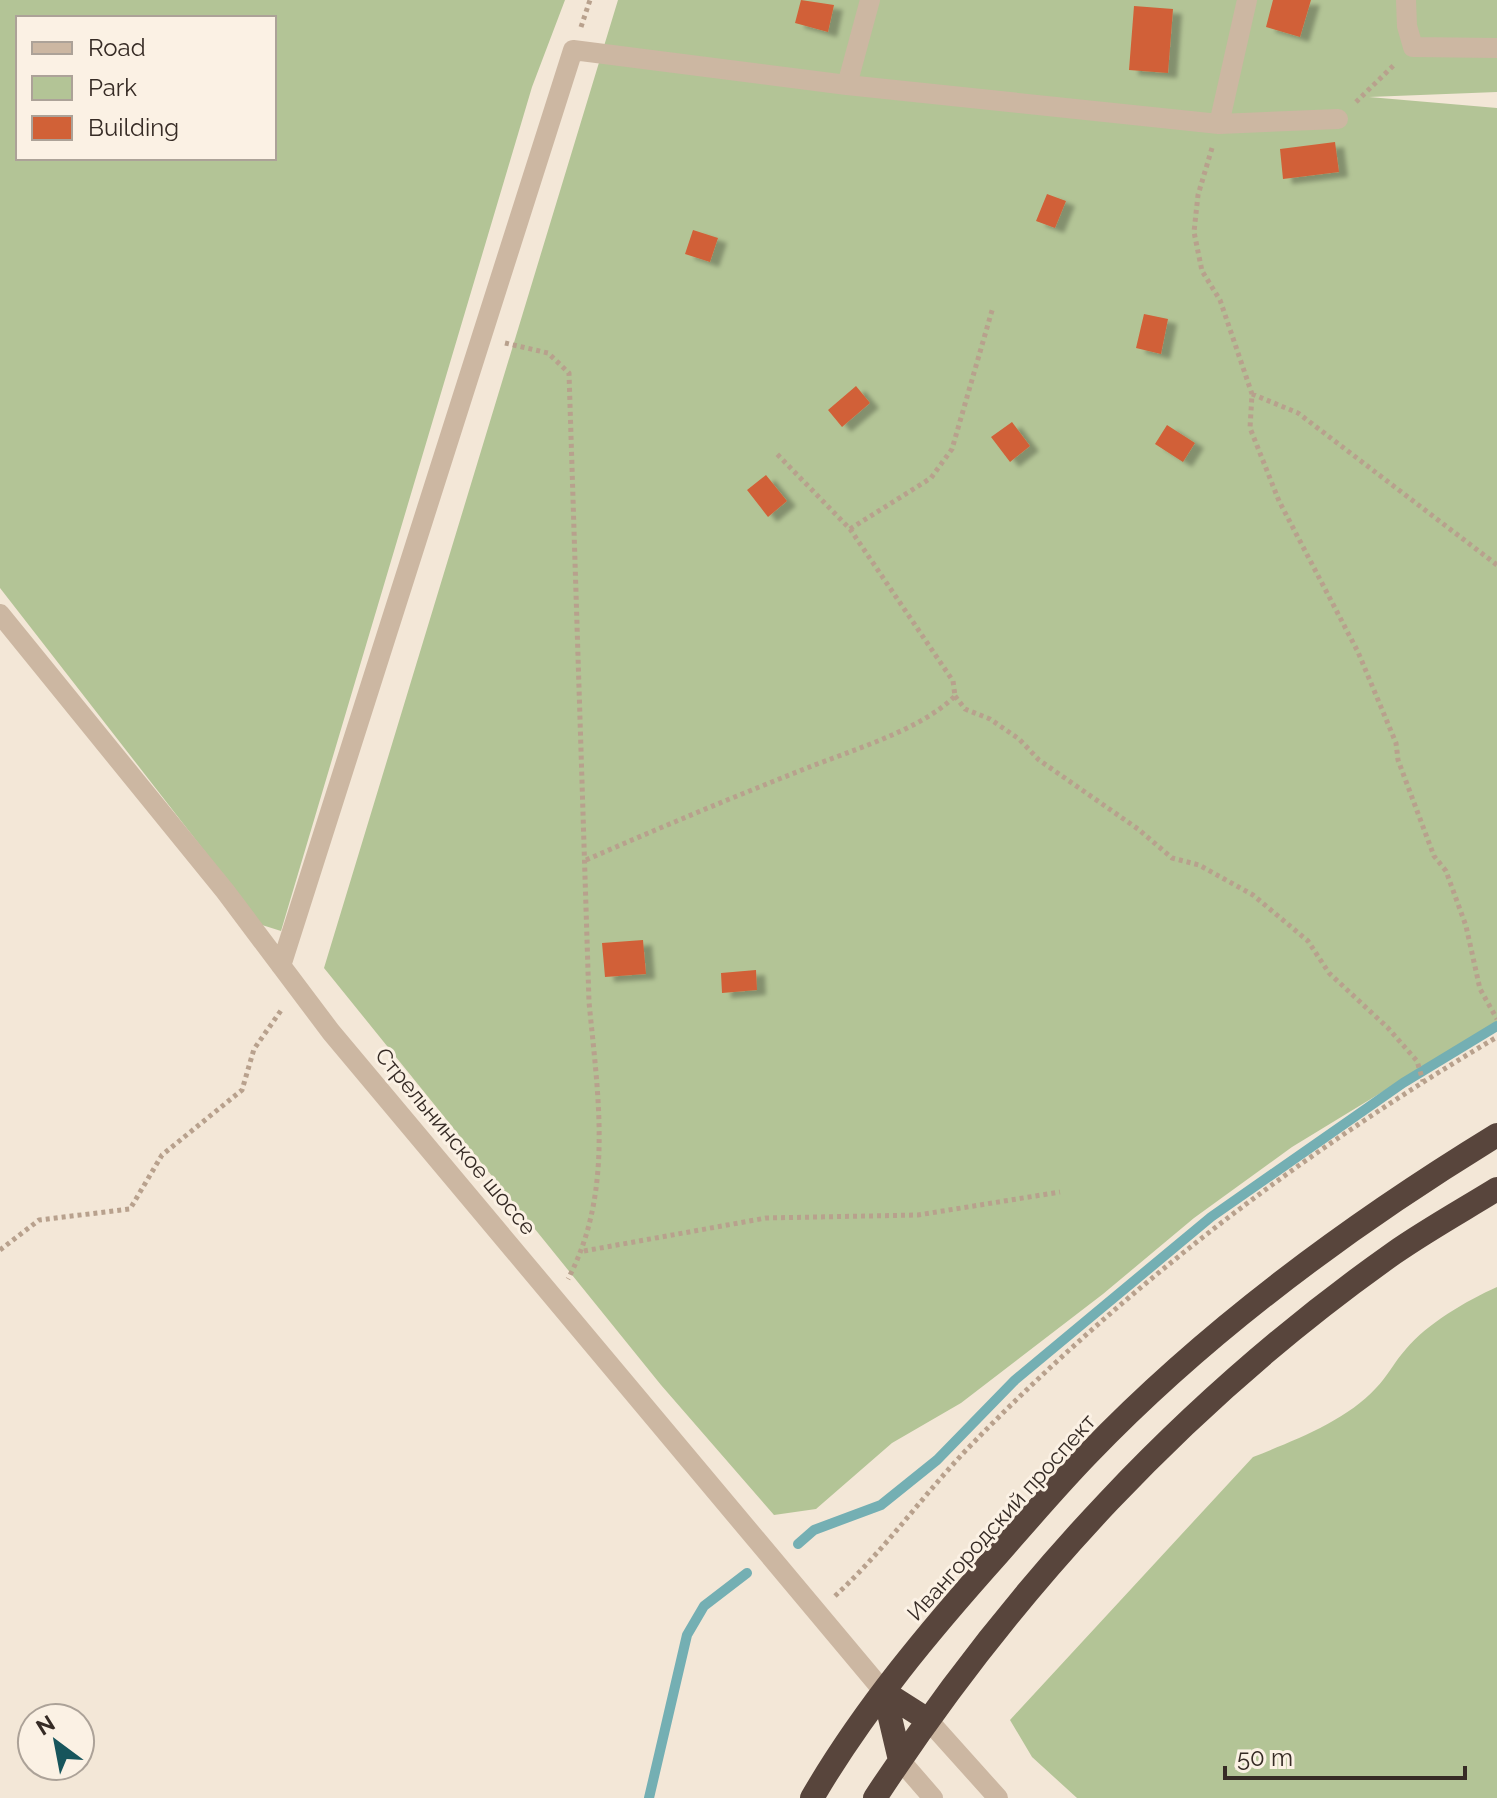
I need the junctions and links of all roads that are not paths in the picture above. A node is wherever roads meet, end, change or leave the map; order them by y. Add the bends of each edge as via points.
1 (870, 0) edge
2 (1247, 0) edge
3 (1406, 0) edge
4 (1497, 48) edge
5 (847, 85) junction
6 (1338, 119) road end
7 (1219, 124) junction
8 (0, 614) edge
9 (281, 966) junction
10 (1497, 1135) edge
11 (1497, 1189) edge
12 (884, 1692) junction
13 (928, 1720) junction
14 (900, 1760) junction
15 (812, 1798) edge
16 (875, 1798) edge
17 (933, 1798) edge
18 (998, 1798) edge

1 - 5 street
2 - 7 street
3 - 4 street via 1413,47
5 - 7 street
5 - 9 street via 573,50
6 - 7 street
8 - 9 street, Стрельнинское шоссе
9 - 12 street, Стрельнинское шоссе
10 - 12 highway, Ивангородский проспект via 1390,1201 1233,1320 1089,1453 949,1609
11 - 13 highway via 1395,1253 1247,1367 1112,1495 989,1636
12 - 13 highway, Стрельнинское шоссе
12 - 14 highway, Стрельнинское шоссе
12 - 15 highway, Ивангородский проспект
13 - 14 highway
13 - 18 street, Стрельнинское шоссе
14 - 16 highway
14 - 17 street, Стрельнинское шоссе

